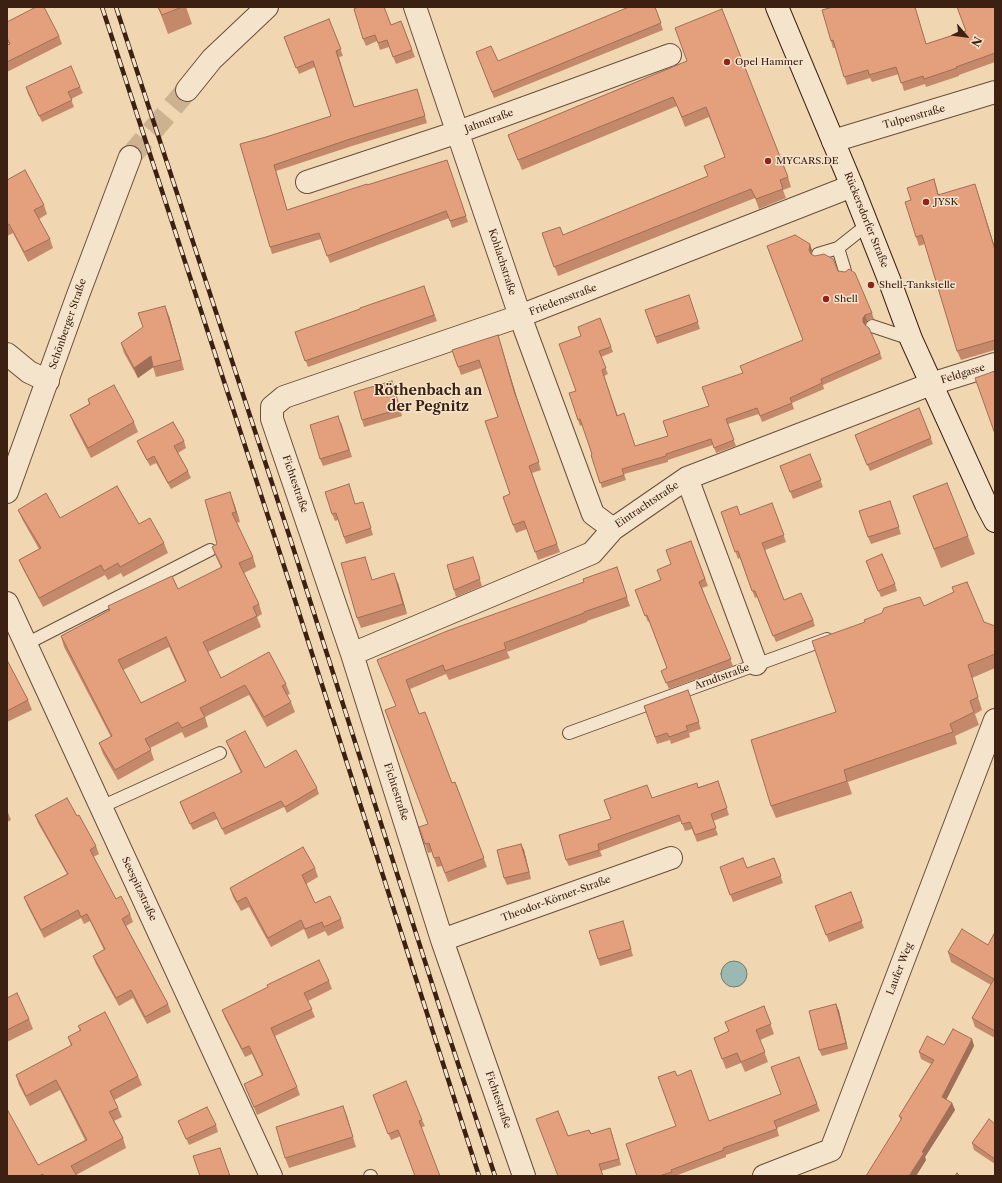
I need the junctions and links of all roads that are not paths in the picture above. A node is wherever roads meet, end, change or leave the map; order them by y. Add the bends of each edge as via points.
1 (266, 7) edge
2 (415, 7) edge
3 (777, 7) edge
4 (670, 55) dead end
5 (188, 90) tunnel mouth
6 (995, 92) edge
7 (458, 132) junction
8 (833, 141) junction
9 (130, 157) tunnel mouth
10 (307, 182) dead end
11 (852, 186) junction
12 (867, 225) junction
13 (845, 271) edge
14 (520, 316) junction
15 (872, 326) dead end
16 (911, 339) junction
17 (7, 354) edge
18 (995, 364) edge
19 (48, 381) junction
20 (931, 384) junction
21 (272, 407) joint
22 (687, 478) junction
23 (7, 492) edge
24 (995, 521) edge
25 (612, 529) junction
26 (210, 550) dead end
27 (7, 603) edge
28 (837, 635) edge
29 (26, 644) junction
30 (352, 654) junction
31 (756, 664) junction
32 (995, 720) edge
33 (569, 733) dead end
34 (220, 753) dead end
35 (101, 807) junction
36 (671, 858) dead end
37 (442, 940) junction
38 (271, 1176) edge
39 (524, 1176) edge
40 (764, 1176) edge

1 - 5 street via 212,59
2 - 7 street, Kohlachstraße
3 - 8 street, Rückersdorfer Straße
4 - 7 street, Jahnstraße
6 - 8 street, Tulpenstraße
7 - 10 street, Jahnstraße
7 - 14 street, Kohlachstraße
8 - 11 street, Rückersdorfer Straße
9 - 19 street, Schönberger Straße
11 - 12 street, Rückersdorfer Straße
11 - 14 street, Friedensstraße
12 - 13 lane via 828,254
12 - 16 street, Rückersdorfer Straße
14 - 21 street, Friedensstraße via 284,397
14 - 25 street, Kohlachstraße via 593,514
15 - 16 lane
16 - 20 street, Rückersdorfer Straße
17 - 19 street via 29,372
18 - 20 street, Feldgasse
19 - 23 street, Schönberger Straße
20 - 22 street, Eintrachtstraße
20 - 24 street, Rückersdorfer Straße
21 - 30 street, Fichtestraße via 272,419
22 - 25 street, Eintrachtstraße
22 - 31 street, Arndtstraße
25 - 30 street, Eintrachtstraße via 592,553
26 - 29 lane
27 - 29 street, Seespitzstraße
28 - 31 lane
29 - 35 street, Seespitzstraße
30 - 37 street, Fichtestraße
31 - 33 lane, Arndtstraße
32 - 40 street, Laufer Weg via 831,1150
34 - 35 lane
35 - 38 street, Seespitzstraße
36 - 37 street, Theodor-Körner-Straße
37 - 39 street, Fichtestraße

